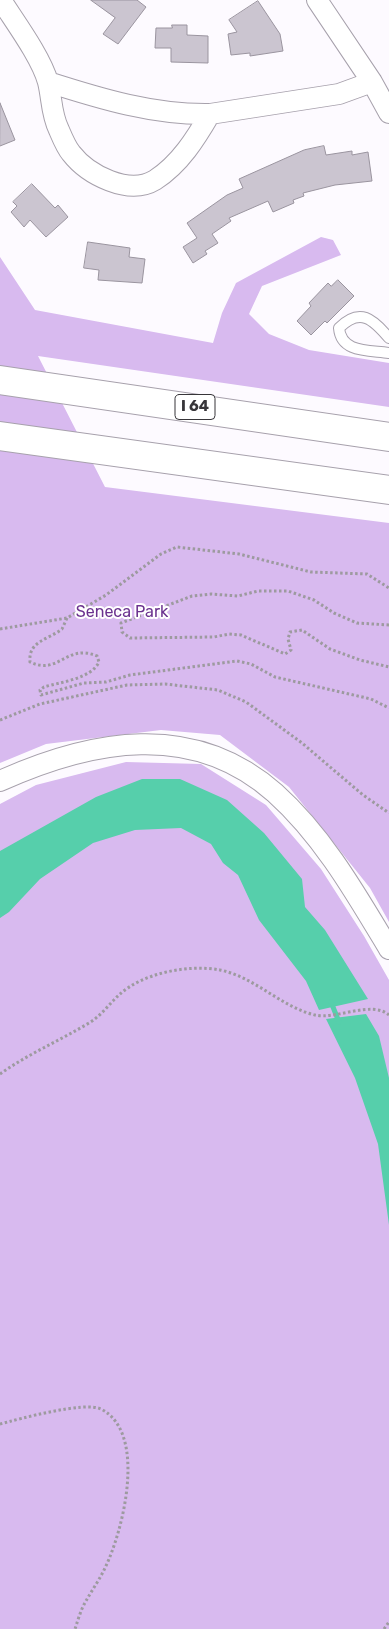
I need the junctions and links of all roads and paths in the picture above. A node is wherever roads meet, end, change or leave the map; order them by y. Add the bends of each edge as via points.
1 (1, 0) edge
2 (317, 0) edge
3 (48, 82) junction
4 (372, 82) junction
5 (389, 113) edge
6 (210, 114) junction
7 (389, 338) edge
8 (389, 353) edge
9 (0, 380) edge
10 (0, 436) edge
11 (389, 437) edge
12 (389, 490) edge
13 (389, 588) edge
14 (67, 618) junction
15 (389, 625) edge
16 (0, 629) edge
17 (389, 667) edge
18 (389, 708) edge
19 (0, 720) edge
20 (0, 781) edge
21 (389, 813) edge
22 (389, 949) edge
23 (389, 1014) edge
24 (0, 1074) edge
25 (0, 1424) edge
26 (389, 1622) edge
27 (75, 1629) edge
28 (384, 1629) edge

1 - 3 street via 31,47
2 - 4 street
3 - 6 street via 145,109 177,114
3 - 6 street via 50,103 71,154 101,178 124,186 155,180 190,148
4 - 5 street
4 - 6 street via 340,94
7 - 8 lane via 375,321 359,316 347,320 339,328 340,338 349,347
9 - 11 highway, I 64
10 - 12 highway
13 - 14 path via 372,576 361,573 311,572 239,554 177,548 161,554 106,595
14 - 16 path
14 - 18 path via 62,630 37,642 32,648 30,662 48,666 78,652 97,656 99,662 85,674 44,687 40,690 41,695 130,675 237,661 251,664 275,677 371,699
15 - 17 path via 357,624 314,600 275,591 238,596 192,596 122,623 122,632 130,638 240,635 286,654 292,650 288,639 290,632 302,630 330,649
19 - 21 path via 40,704 128,685 165,684 218,690 246,702
20 - 22 street via 68,756 117,744 177,746 221,758 256,778 310,830 345,878
23 - 24 path via 366,1010 319,1016 298,1011 272,994 221,970 184,970 148,978 128,988 91,1022
25 - 27 path via 59,1411 100,1409 114,1420 123,1436 128,1463 127,1490 117,1536
26 - 28 path

